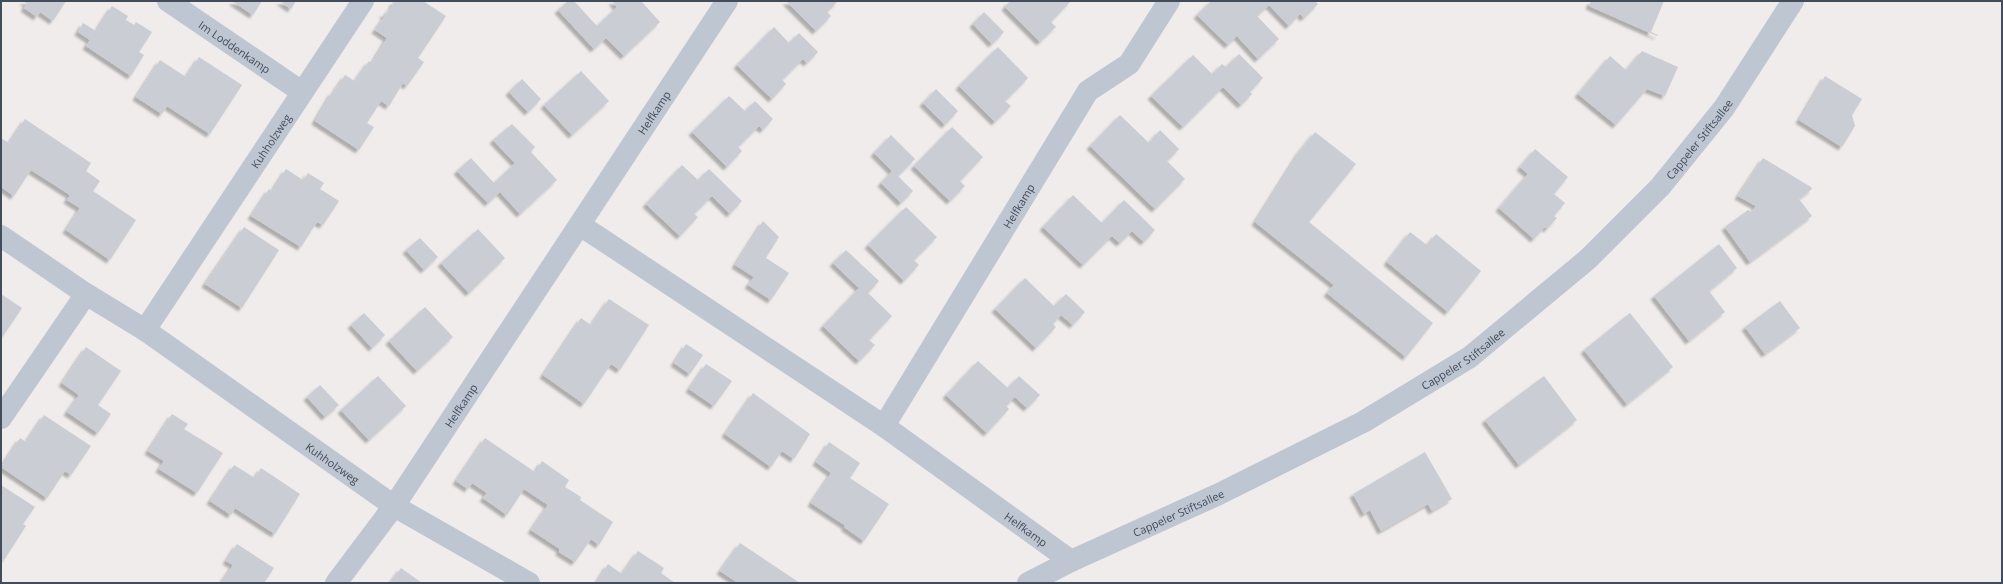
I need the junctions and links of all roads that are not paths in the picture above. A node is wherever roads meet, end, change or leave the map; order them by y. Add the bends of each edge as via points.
1 (168, 1) edge
2 (363, 1) edge
3 (727, 1) edge
4 (1169, 1) edge
5 (1793, 1) edge
6 (302, 92) junction
7 (580, 225) junction
8 (1, 236) edge
9 (86, 294) junction
10 (145, 330) junction
11 (1, 418) edge
12 (884, 426) junction
13 (394, 506) junction
14 (1071, 561) junction
15 (336, 583) edge
16 (529, 583) edge
17 (1028, 583) edge

1 - 6 street, Im Loddenkamp
2 - 6 street, Kuhholzweg
3 - 7 street, Helfkamp
4 - 12 street, Helfkamp via 1129,64 1088,91
5 - 14 street, Cappeler Stiftsallee via 1724,108 1660,187 1588,259 1470,357 1363,422 1219,494
6 - 10 street, Kuhholzweg
7 - 12 street, Helfkamp
7 - 13 street, Helfkamp
8 - 9 street, Kuhholzweg
9 - 10 street, Kuhholzweg
9 - 11 street
10 - 13 street, Kuhholzweg
12 - 14 street, Helfkamp
13 - 15 street, Helfkamp
13 - 16 street, Kuhholzweg
14 - 17 street, Cappeler Stiftsallee

